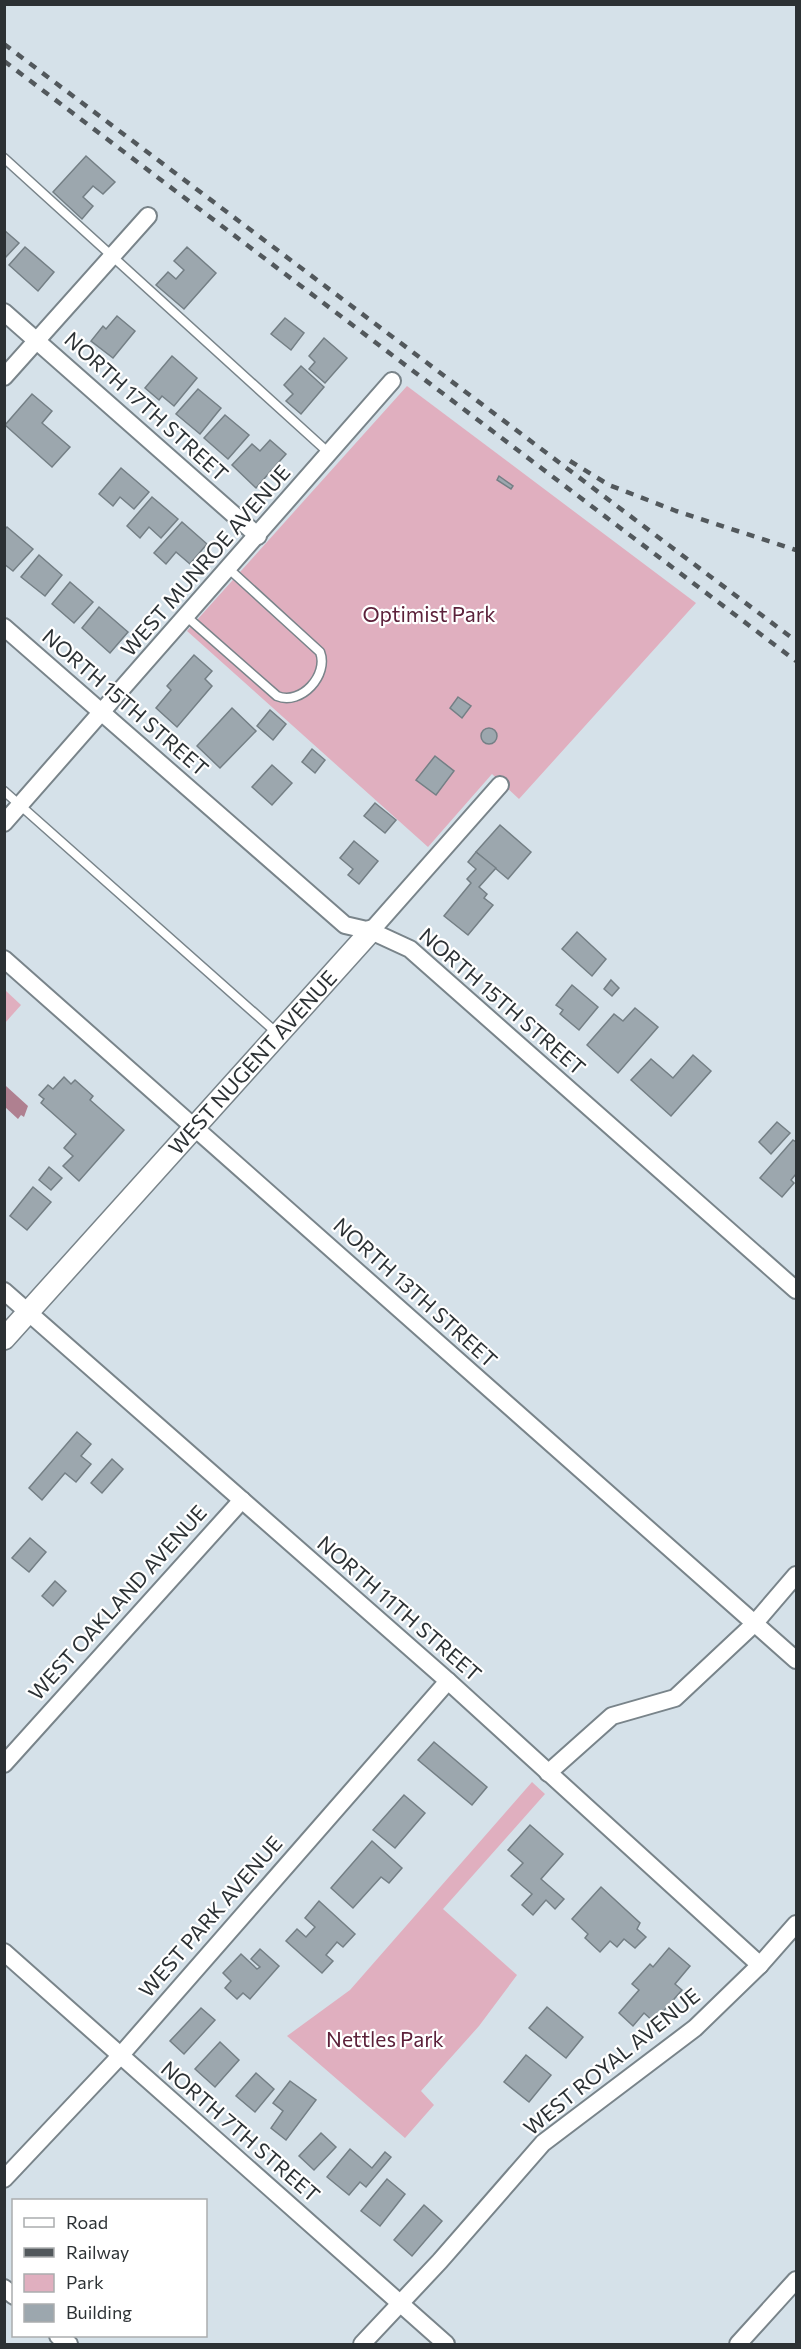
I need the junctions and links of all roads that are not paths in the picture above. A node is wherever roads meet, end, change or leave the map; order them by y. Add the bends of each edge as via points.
1 (4, 158) edge
2 (148, 216) dead end
3 (112, 257) junction
4 (4, 312) edge
5 (37, 340) junction
6 (4, 377) edge
7 (392, 381) dead end
8 (330, 453) junction
9 (258, 536) junction
10 (229, 569) junction
11 (187, 617) junction
12 (4, 627) edge
13 (103, 714) junction
14 (500, 785) dead end
15 (4, 791) edge
16 (21, 805) junction
17 (4, 824) edge
18 (371, 931) junction
19 (4, 959) edge
20 (278, 1034) junction
21 (194, 1127) junction
22 (796, 1290) edge
23 (4, 1291) edge
24 (29, 1312) junction
25 (4, 1340) edge
26 (242, 1500) junction
27 (796, 1575) edge
28 (754, 1624) junction
29 (796, 1660) edge
30 (448, 1681) junction
31 (4, 1764) edge
32 (548, 1773) junction
33 (796, 1924) edge
34 (4, 1952) edge
35 (760, 1965) junction
36 (120, 2056) junction
37 (4, 2179) edge
38 (796, 2280) edge
39 (399, 2302) junction
40 (362, 2344) edge
41 (446, 2344) edge
42 (738, 2344) edge

1 - 3 lane
2 - 3 street
3 - 5 street
3 - 8 lane
4 - 5 street, NORTH 17TH STREET
5 - 6 street
5 - 9 street, NORTH 17TH STREET
7 - 8 street, WEST MUNROE AVENUE
8 - 9 street, WEST MUNROE AVENUE
9 - 10 street, WEST MUNROE AVENUE
10 - 11 street, WEST MUNROE AVENUE
10 - 11 lane via 320,651 322,669 303,695 286,699 277,696
11 - 13 street, WEST MUNROE AVENUE
12 - 13 street, NORTH 15TH STREET
13 - 16 street, WEST MUNROE AVENUE
13 - 18 street, NORTH 15TH STREET via 345,926
14 - 18 street, WEST NUGENT AVENUE
15 - 16 lane
16 - 17 street, WEST MUNROE AVENUE
16 - 20 lane
18 - 20 street, WEST NUGENT AVENUE
18 - 22 street, NORTH 15TH STREET via 410,949
19 - 21 street, NORTH 13TH STREET
20 - 21 street, WEST NUGENT AVENUE
21 - 24 street, WEST NUGENT AVENUE
21 - 28 street, NORTH 13TH STREET
23 - 24 street, NORTH 11TH STREET
24 - 25 street, WEST NUGENT AVENUE
24 - 26 street, NORTH 11TH STREET
26 - 30 street, NORTH 11TH STREET
26 - 31 street, WEST OAKLAND AVENUE
27 - 28 street
28 - 29 street, NORTH 13TH STREET
28 - 32 street via 675,1698 612,1716
30 - 32 street, NORTH 11TH STREET
30 - 36 street, WEST PARK AVENUE
32 - 35 street, NORTH 11TH STREET
33 - 35 street, WEST ROYAL AVENUE
34 - 36 street, NORTH 7TH STREET
35 - 39 street, WEST ROYAL AVENUE via 695,2028 543,2143
36 - 37 street, WEST PARK AVENUE
36 - 39 street, NORTH 7TH STREET
38 - 42 street
39 - 40 street, WEST ROYAL AVENUE
39 - 41 street, NORTH 7TH STREET

